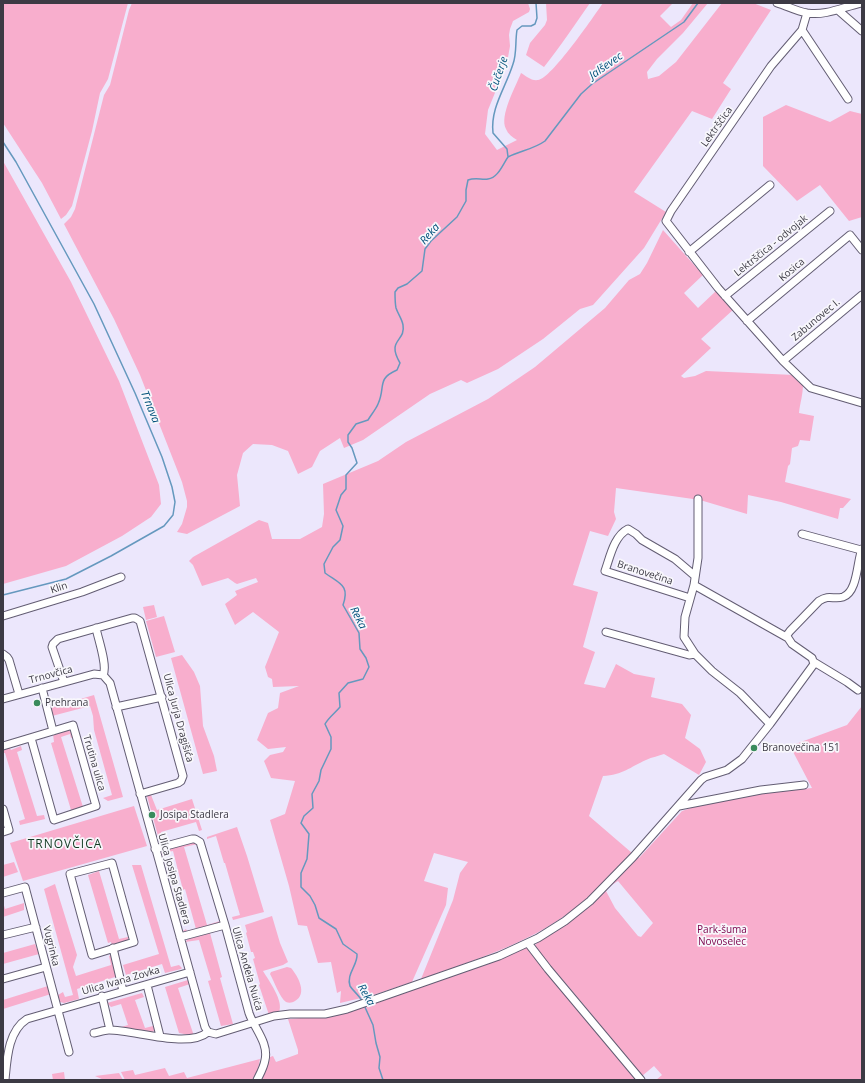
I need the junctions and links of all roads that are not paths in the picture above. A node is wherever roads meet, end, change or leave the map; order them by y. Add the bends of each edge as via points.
1 (777, 3) edge
2 (861, 3) edge
3 (838, 10) junction
4 (807, 13) junction
5 (802, 30) junction
6 (862, 32) edge
7 (848, 99) dead end
8 (770, 185) dead end
9 (830, 211) dead end
10 (862, 250) edge
11 (689, 252) junction
12 (862, 295) edge
13 (725, 296) junction
14 (747, 321) junction
15 (783, 361) junction
16 (862, 403) edge
17 (698, 499) dead end
18 (802, 534) dead end
19 (862, 549) edge
20 (695, 576) junction
21 (121, 577) dead end
22 (694, 585) junction
23 (690, 598) junction
24 (3, 616) edge
25 (96, 628) junction
26 (606, 632) dead end
27 (788, 638) junction
28 (3, 654) edge
29 (695, 654) junction
30 (814, 662) junction
31 (104, 675) junction
32 (64, 682) junction
33 (42, 688) junction
34 (858, 690) dead end
35 (19, 694) junction
36 (162, 697) junction
37 (3, 699) edge
38 (116, 707) junction
39 (770, 724) junction
40 (53, 731) junction
41 (30, 738) junction
42 (3, 746) edge
43 (804, 785) dead end
44 (140, 794) junction
45 (679, 806) junction
46 (3, 809) edge
47 (3, 832) edge
48 (155, 849) junction
49 (3, 893) edge
50 (225, 925) junction
51 (36, 928) junction
52 (3, 935) edge
53 (180, 937) junction
54 (528, 943) junction
55 (113, 948) junction
56 (46, 967) junction
57 (190, 972) junction
58 (3, 979) edge
59 (147, 984) junction
60 (123, 991) junction
61 (102, 996) junction
62 (58, 1009) junction
63 (252, 1023) junction
64 (110, 1030) junction
65 (208, 1032) junction
66 (94, 1033) dead end
67 (160, 1036) junction
68 (69, 1052) dead end
69 (5, 1080) edge
70 (257, 1080) edge
71 (641, 1080) edge

1 - 4 street
2 - 3 street
3 - 4 street
3 - 6 street
4 - 5 street, Lektrščica
5 - 7 street
5 - 11 street, Lektrščica via 772,66 671,211 666,221
8 - 11 street
9 - 13 street, Lektrščica - odvojak
10 - 14 street, Kosica via 850,235
11 - 13 street, Lektrščica
12 - 15 street, Zabunovec I.
13 - 14 street, Lektrščica
14 - 15 street, Lektrščica
15 - 16 street, Lektrščica via 811,388
17 - 20 street via 698,558
18 - 19 street
19 - 27 street via 848,594 819,601 790,631
20 - 22 street
20 - 23 street, Branovečina via 675,559 628,529 614,545 606,571
21 - 24 street, Klin via 82,592
22 - 23 street
22 - 27 street
23 - 29 street via 685,617 684,637
25 - 31 street, Ulica Josipa Stadlera via 105,666
25 - 32 street via 58,639 53,644
25 - 36 street, Ulica Jurja Dragišića via 132,618 137,619 141,624
26 - 29 street via 689,655
27 - 30 street
28 - 35 street via 9,660
29 - 39 street via 740,693
30 - 34 street
30 - 39 street
31 - 32 street, Trnovčica via 94,674
31 - 38 street, Ulica Josipa Stadlera via 110,683
32 - 33 street, Trnovčica
33 - 35 street, Trnovčica
33 - 40 street
35 - 37 street, Trnovčica
36 - 38 street
36 - 44 street, Ulica Jurja Dragišića via 183,776 178,783
38 - 44 street, Ulica Josipa Stadlera
39 - 45 street via 737,764 701,780
40 - 41 street
40 - 41 street, Trutina ulica via 73,726 96,806 54,820
41 - 42 street
43 - 45 street via 761,790
44 - 48 street, Ulica Josipa Stadlera
45 - 54 street via 590,901 565,921
46 - 47 street via 9,830
48 - 50 street, Ulica Anđela Nuića via 192,839 200,842
48 - 53 street, Ulica Josipa Stadlera
49 - 51 street, Vugrinka via 25,887
50 - 53 street, Ulica Anđela Nuića
50 - 63 street, Ulica Anđela Nuića
51 - 52 street
51 - 56 street, Vugrinka
53 - 57 street, Ulica Josipa Stadlera
54 - 63 street via 499,956 347,1009 325,1014 286,1014
54 - 71 street
55 - 55 street via 92,955 70,874 112,863 134,942
55 - 60 street
56 - 58 street
56 - 62 street, Vugrinka
57 - 59 street, Ulica Ivana Zovka
57 - 65 street, Ulica Josipa Stadlera
59 - 60 street, Ulica Ivana Zovka
59 - 67 street
60 - 61 street, Ulica Ivana Zovka
61 - 62 street, Ulica Ivana Zovka
61 - 64 street
62 - 68 street
62 - 69 street, Ulica Ivana Zovka via 32,1017 20,1024 12,1038
63 - 65 street, Ulica Anđela Nuića via 216,1034
63 - 70 street via 260,1036 266,1056
64 - 66 street, Ulica Anđela Nuića
64 - 67 street, Ulica Anđela Nuića
65 - 67 street, Ulica Anđela Nuića via 203,1037 189,1040

